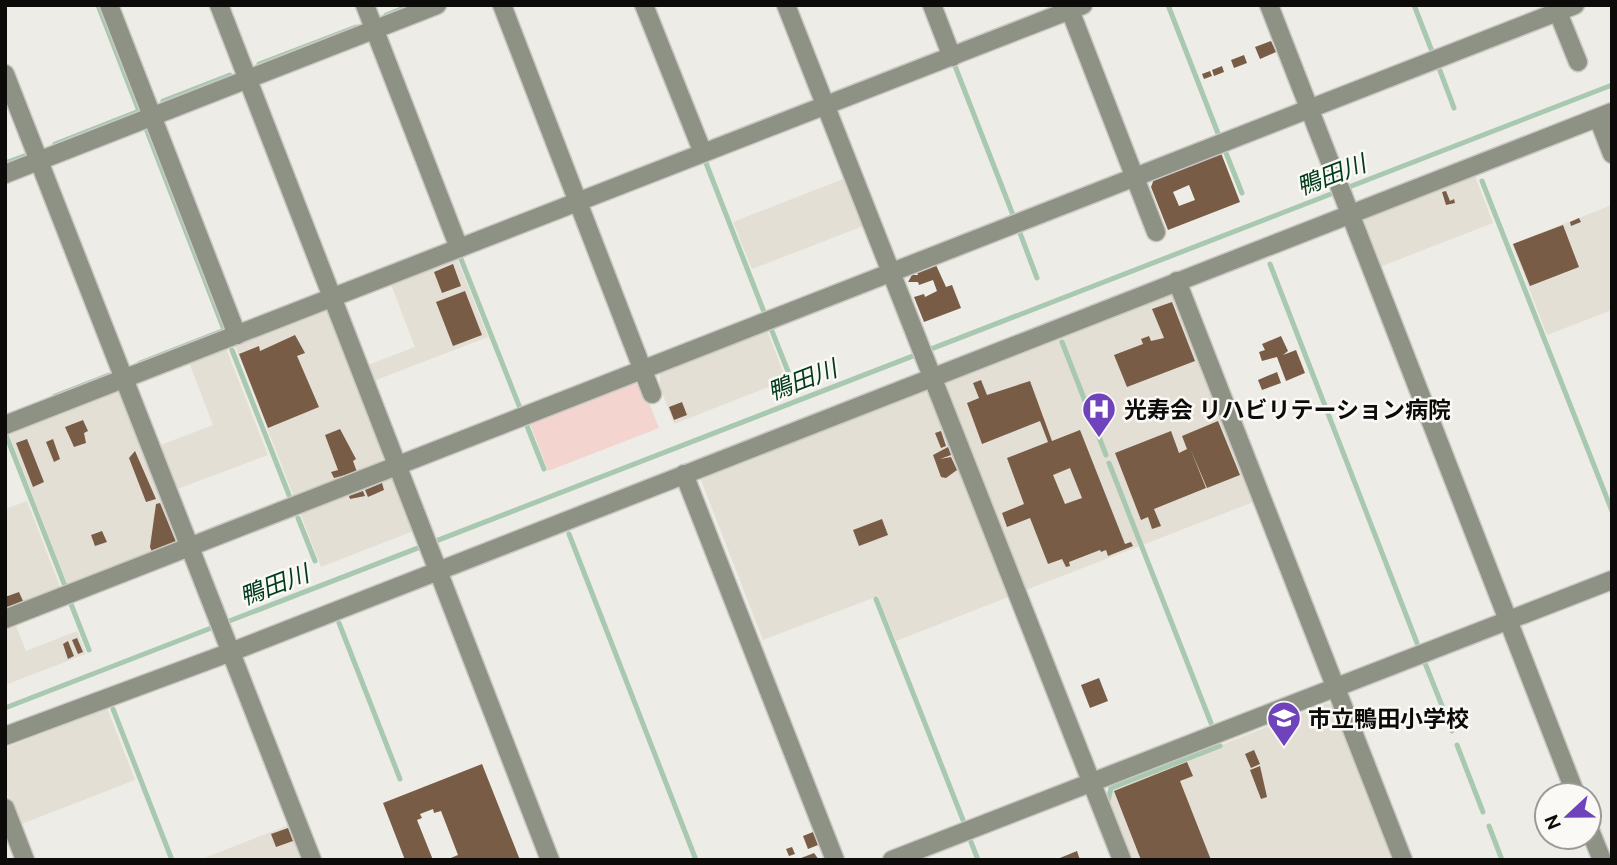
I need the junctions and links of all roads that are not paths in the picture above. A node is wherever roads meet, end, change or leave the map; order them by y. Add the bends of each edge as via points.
1 (110, 5) edge
2 (219, 5) edge
3 (365, 5) edge
4 (437, 5) edge
5 (502, 5) edge
6 (644, 5) edge
7 (786, 5) edge
8 (932, 5) edge
9 (1269, 5) edge
10 (1074, 7) edge
11 (1563, 7) edge
12 (374, 30) junction
13 (952, 57) junction
14 (1578, 62) dead end
15 (5, 74) edge
16 (248, 79) junction
17 (825, 106) junction
18 (1309, 108) junction
19 (1605, 115) edge
20 (153, 117) junction
21 (703, 153) junction
22 (1612, 154) edge
23 (39, 161) junction
24 (5, 174) edge
25 (1135, 177) junction
26 (578, 202) junction
27 (1349, 209) junction
28 (1156, 232) dead end
29 (459, 248) junction
30 (890, 272) junction
31 (1177, 281) junction
32 (331, 298) junction
33 (237, 335) junction
34 (643, 369) junction
35 (932, 372) junction
36 (124, 379) junction
37 (652, 394) dead end
38 (5, 425) edge
39 (396, 466) junction
40 (684, 474) junction
41 (190, 547) junction
42 (437, 566) junction
43 (1612, 580) edge
44 (5, 619) edge
45 (1508, 620) junction
46 (229, 648) junction
47 (1335, 688) junction
48 (5, 736) edge
49 (1571, 781) edge
50 (1092, 784) junction
51 (5, 808) edge
52 (25, 860) edge
53 (312, 860) edge
54 (550, 860) edge
55 (835, 860) edge
56 (892, 860) edge
57 (1122, 860) edge
58 (1403, 860) edge

1 - 20 street
2 - 16 street
3 - 12 street
4 - 12 street
5 - 26 street
6 - 21 street
7 - 17 street
8 - 13 street
9 - 18 street
10 - 13 street
10 - 25 street
11 - 14 street
11 - 18 street
12 - 16 street
12 - 29 street
13 - 17 street
15 - 23 street
16 - 20 street
16 - 32 street
17 - 21 street
17 - 30 street
18 - 25 street
18 - 27 street
19 - 22 street
19 - 27 street
20 - 23 street
20 - 33 street
21 - 26 street
23 - 24 street
23 - 36 street
25 - 28 street
25 - 30 street
26 - 29 street
26 - 34 street
27 - 31 street
27 - 45 street
29 - 32 street
30 - 34 street
30 - 35 street
31 - 35 street
31 - 47 street
32 - 33 street
32 - 39 street
33 - 36 street
34 - 37 street
34 - 39 street
35 - 40 street
35 - 50 street
36 - 38 street
36 - 41 street
39 - 41 street
39 - 42 street
40 - 42 street
40 - 55 street
41 - 44 street
41 - 46 street
42 - 46 street
42 - 54 street
43 - 45 street
45 - 47 street
45 - 49 street
46 - 48 street
46 - 53 street
47 - 50 street
47 - 58 street
50 - 56 street
50 - 57 street
51 - 52 street

